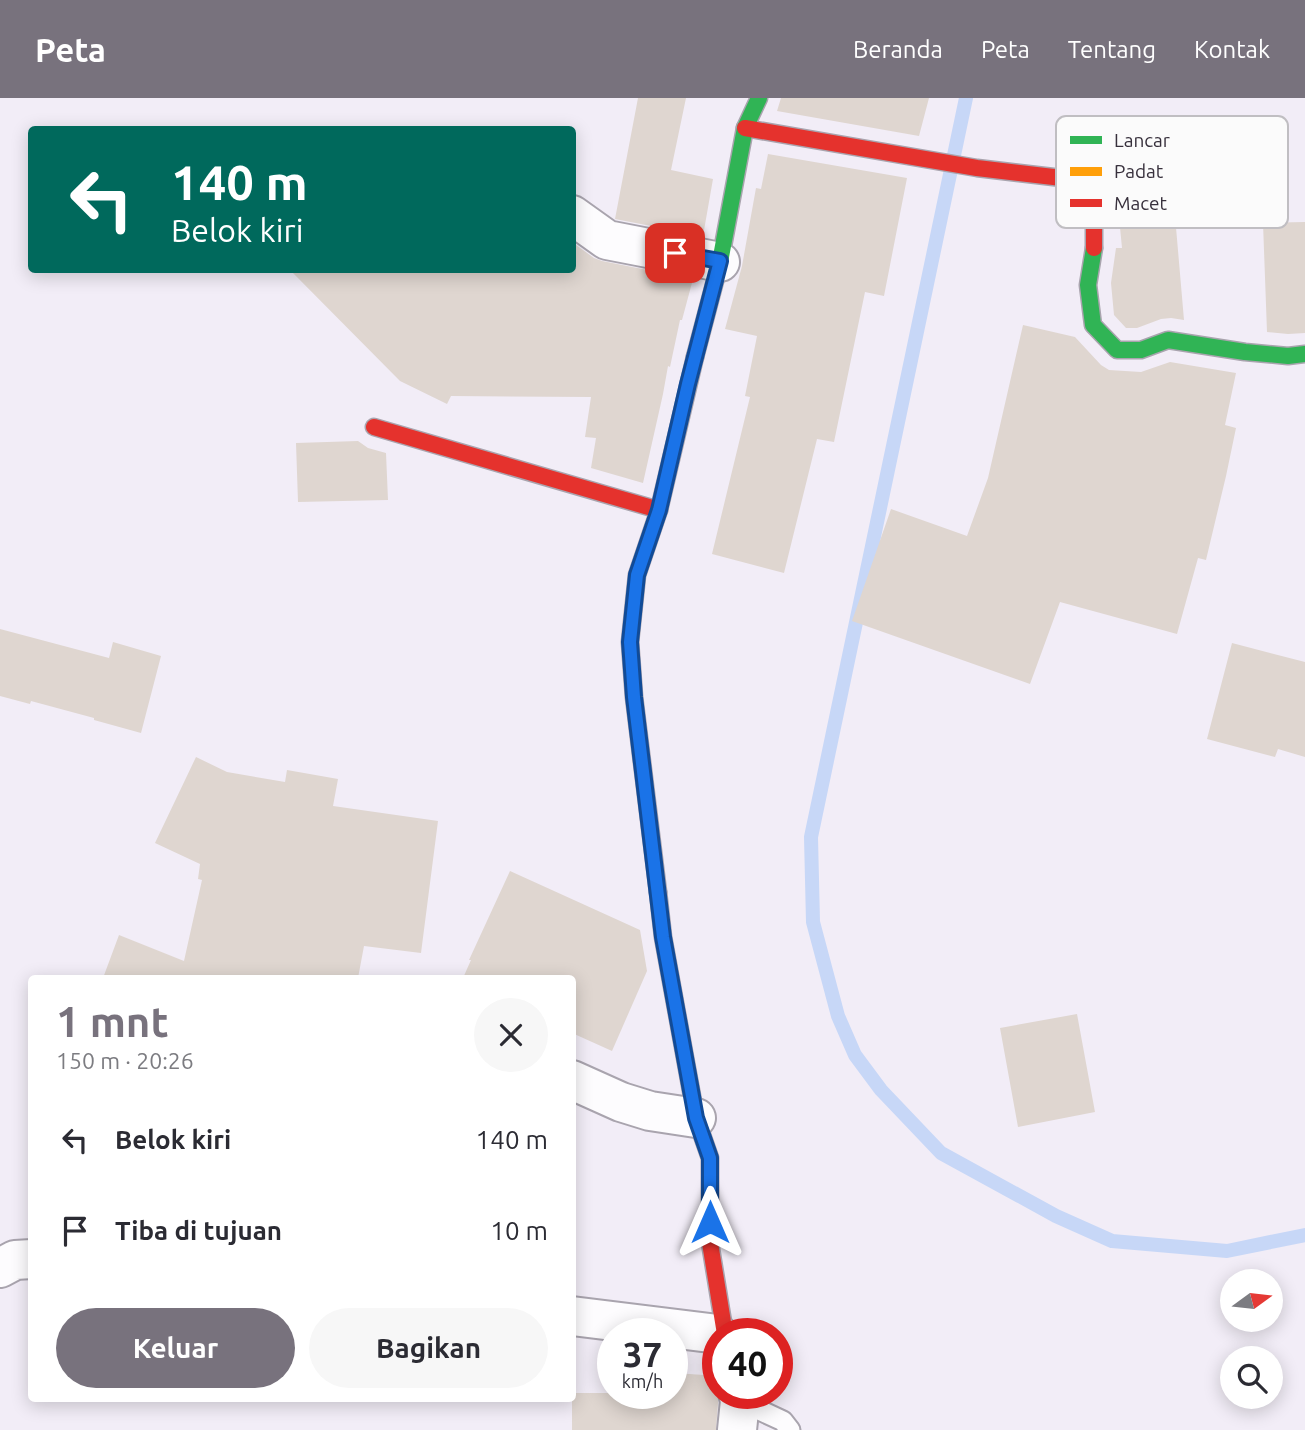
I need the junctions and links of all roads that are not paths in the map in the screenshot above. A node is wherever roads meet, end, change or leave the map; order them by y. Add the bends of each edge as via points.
1 (759, 98) edge
2 (745, 128) junction
3 (1056, 177) edge
4 (576, 218) edge
5 (1094, 228) edge
6 (720, 261) junction
7 (1305, 354) edge
8 (374, 427) dead end
9 (659, 510) junction
10 (576, 1082) edge
11 (696, 1118) junction
12 (28, 1259) edge
13 (0, 1268) edge
14 (576, 1316) edge
15 (722, 1318) edge
16 (702, 1332) edge
17 (742, 1409) edge
18 (790, 1430) edge

1 - 2 street
2 - 3 street via 977,169
2 - 6 street
4 - 6 street via 607,240
5 - 7 street via 1088,285 1093,325 1117,350 1142,350 1168,340 1245,352
6 - 9 street
8 - 9 street
9 - 11 street via 637,575 630,642 663,937
10 - 11 street via 640,1108
11 - 15 street via 710,1158 710,1243
12 - 13 street
14 - 16 street
17 - 18 lane via 783,1421

